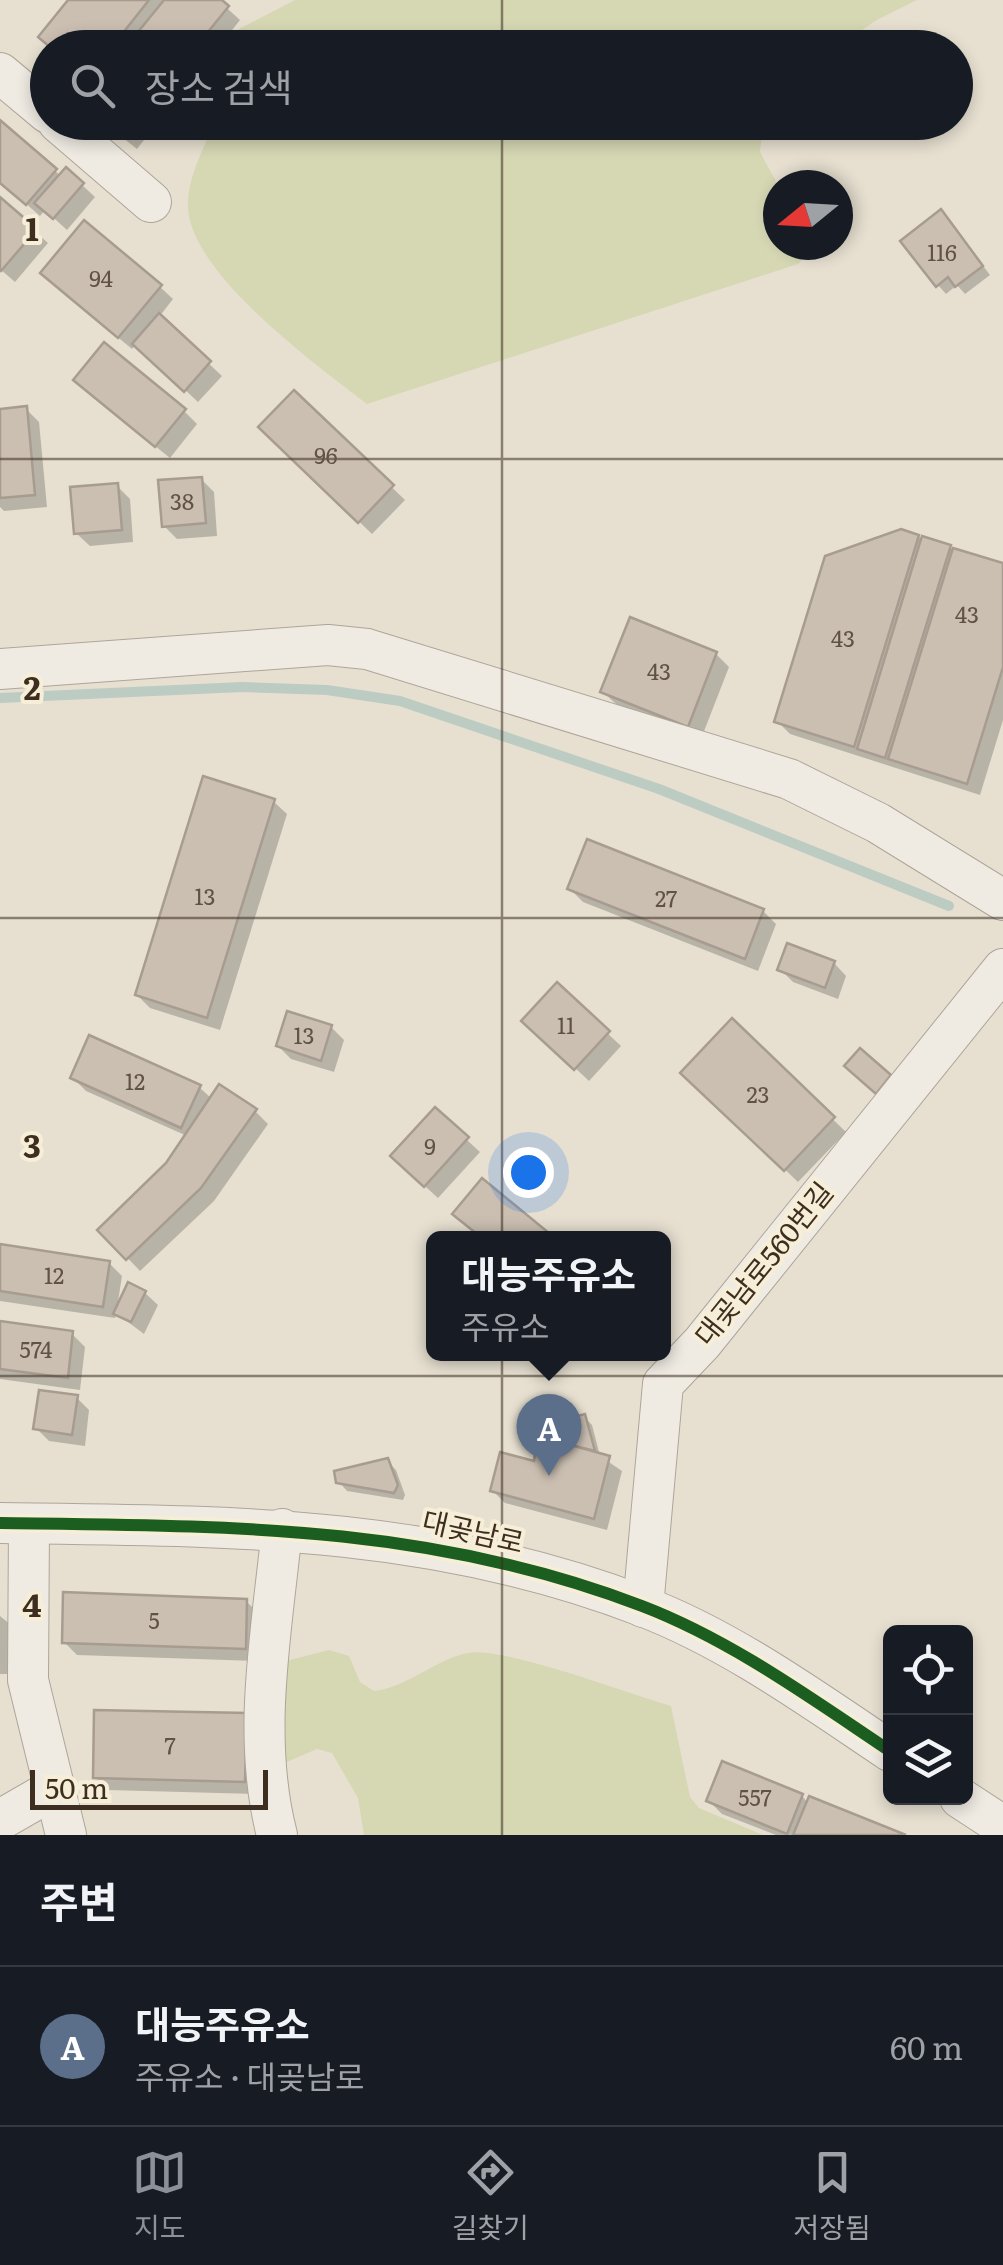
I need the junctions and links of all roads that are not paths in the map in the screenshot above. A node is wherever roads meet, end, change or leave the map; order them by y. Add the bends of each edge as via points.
1 (0, 73) edge
2 (30, 98) edge
3 (79, 140) edge
4 (152, 202) dead end
5 (0, 669) edge
6 (1003, 900) edge
7 (1003, 969) edge
8 (14, 1523) edge
9 (282, 1529) junction
10 (643, 1606) junction
11 (883, 1747) edge
12 (54, 1789) junction
13 (971, 1805) edge
14 (0, 1820) edge
15 (1003, 1826) edge
16 (66, 1835) edge
17 (277, 1835) edge

1 - 2 street
3 - 4 street
5 - 6 street via 328,644 367,649 789,780 878,822
7 - 10 street, 대곶남로560번길 via 663,1384
8 - 9 street, 대곶남로
8 - 12 street via 28,1680
9 - 10 street, 대곶남로 via 486,1556
9 - 17 street via 264,1705 264,1763
10 - 11 street, 대곶남로 via 750,1661
12 - 14 street
12 - 16 street
13 - 15 street

